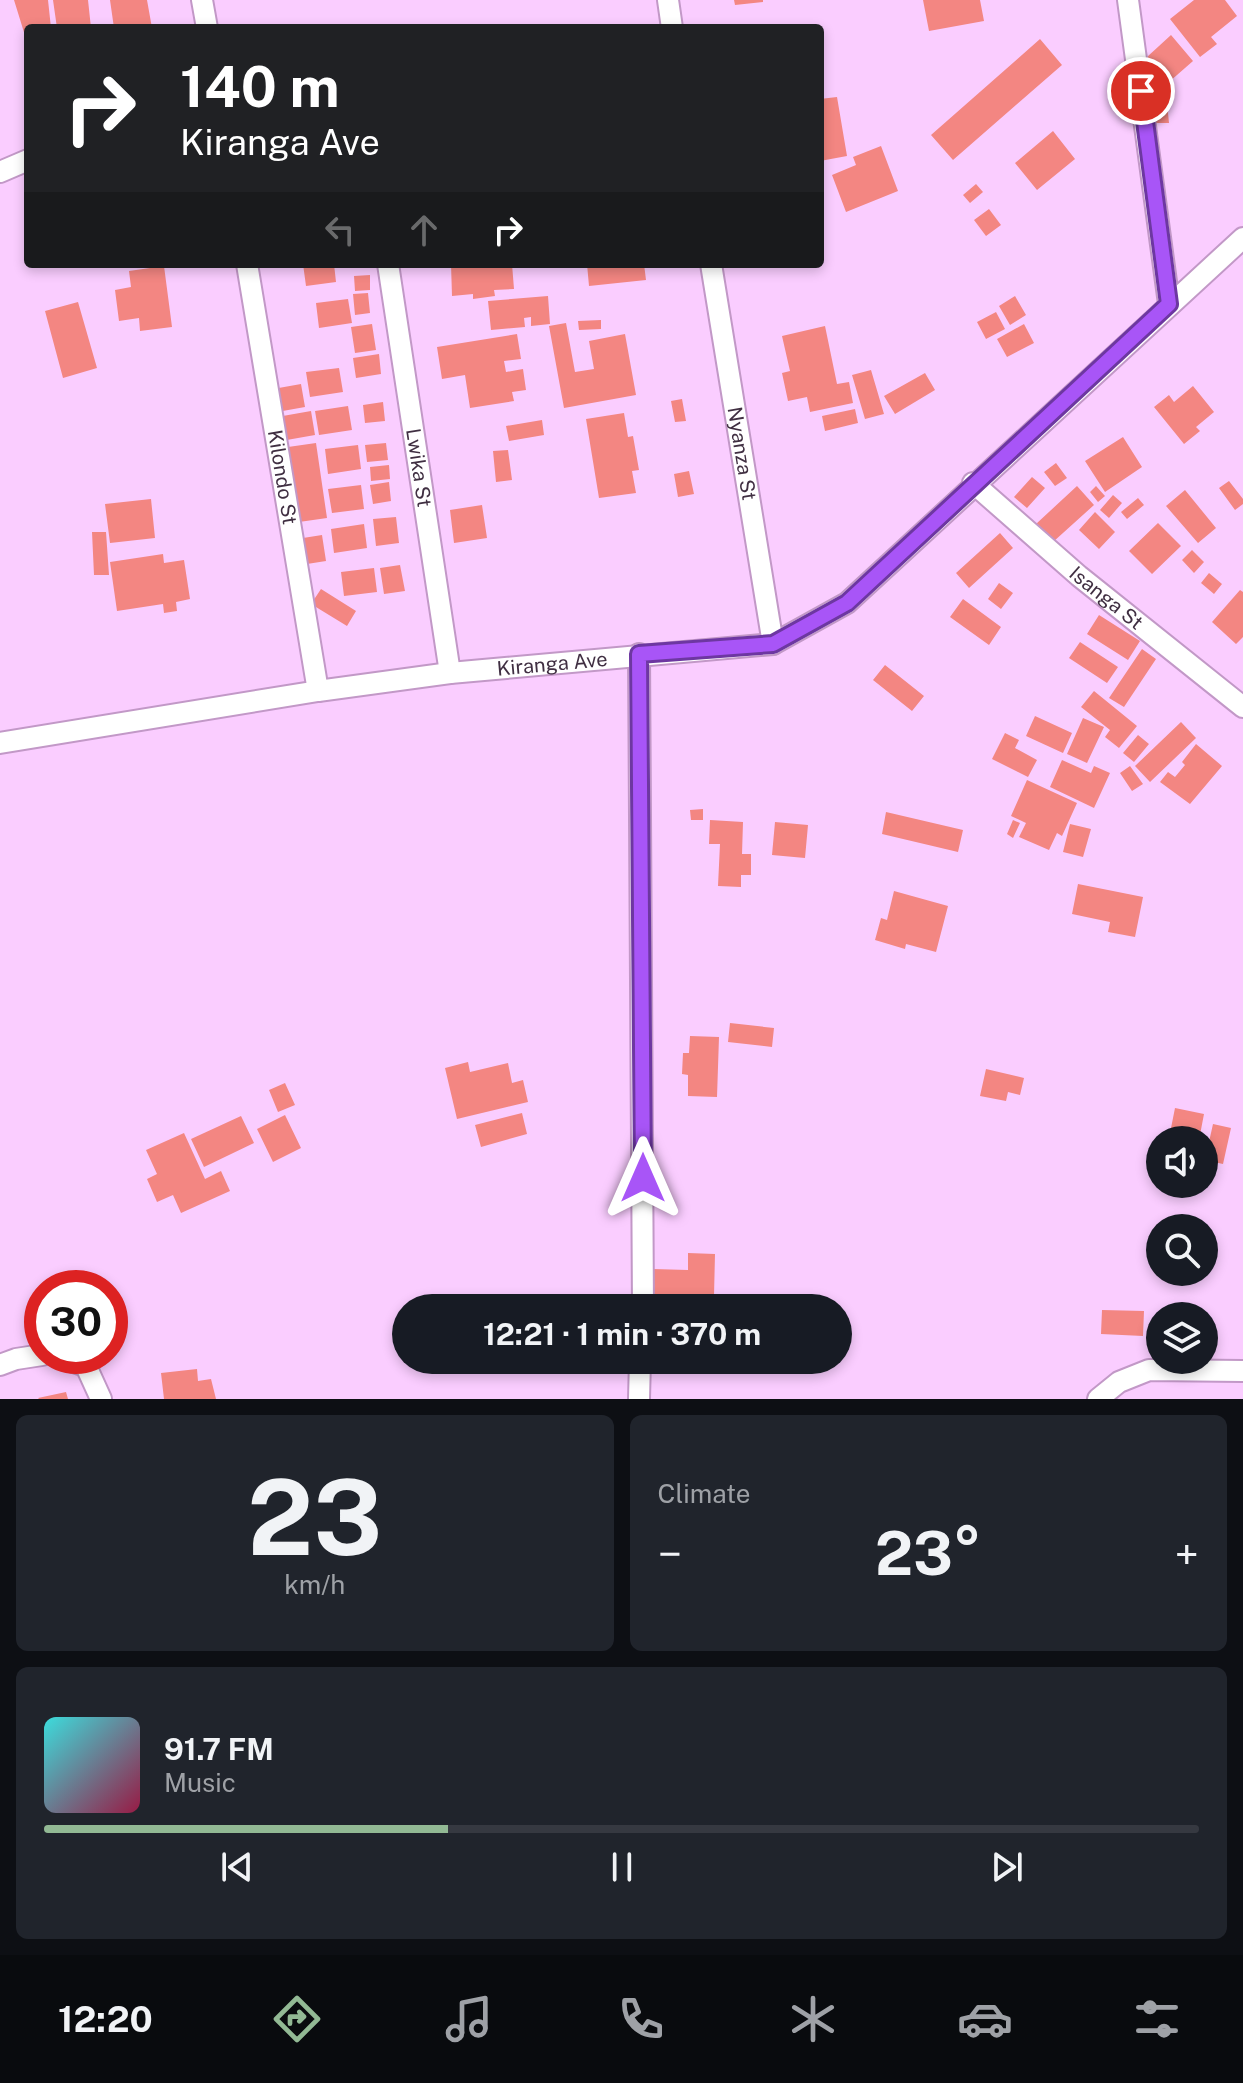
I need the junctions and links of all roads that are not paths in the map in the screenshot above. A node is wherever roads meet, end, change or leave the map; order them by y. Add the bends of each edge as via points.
1 (202, 0) edge
2 (668, 0) edge
3 (1128, 0) edge
4 (206, 24) edge
5 (671, 24) edge
6 (24, 162) edge
7 (0, 172) edge
8 (1243, 238) edge
9 (248, 268) edge
10 (389, 268) edge
11 (712, 268) edge
12 (1169, 304) junction
13 (973, 483) junction
14 (773, 644) junction
15 (639, 654) junction
16 (450, 673) junction
17 (318, 691) junction
18 (1243, 707) edge
19 (0, 743) edge
20 (643, 1294) edge
21 (24, 1358) edge
22 (0, 1365) edge
23 (1243, 1371) edge
24 (90, 1374) edge
25 (640, 1374) edge
26 (101, 1399) edge
27 (639, 1399) edge
28 (1098, 1399) edge

1 - 4 street
2 - 5 street
3 - 12 street
6 - 7 street
8 - 12 street, Kiranga Ave
9 - 17 street, Kilondo St
10 - 16 street, Lwika St
11 - 14 street, Nyanza St
12 - 13 street, Kiranga Ave
13 - 14 street, Kiranga Ave via 847,603
13 - 18 street, Isanga St
14 - 15 street, Kiranga Ave
15 - 16 street, Kiranga Ave
15 - 20 street
16 - 17 street, Kiranga Ave
17 - 19 street, Kiranga Ave
21 - 22 street
23 - 28 street via 1149,1370 1119,1382
24 - 26 street
25 - 27 street

